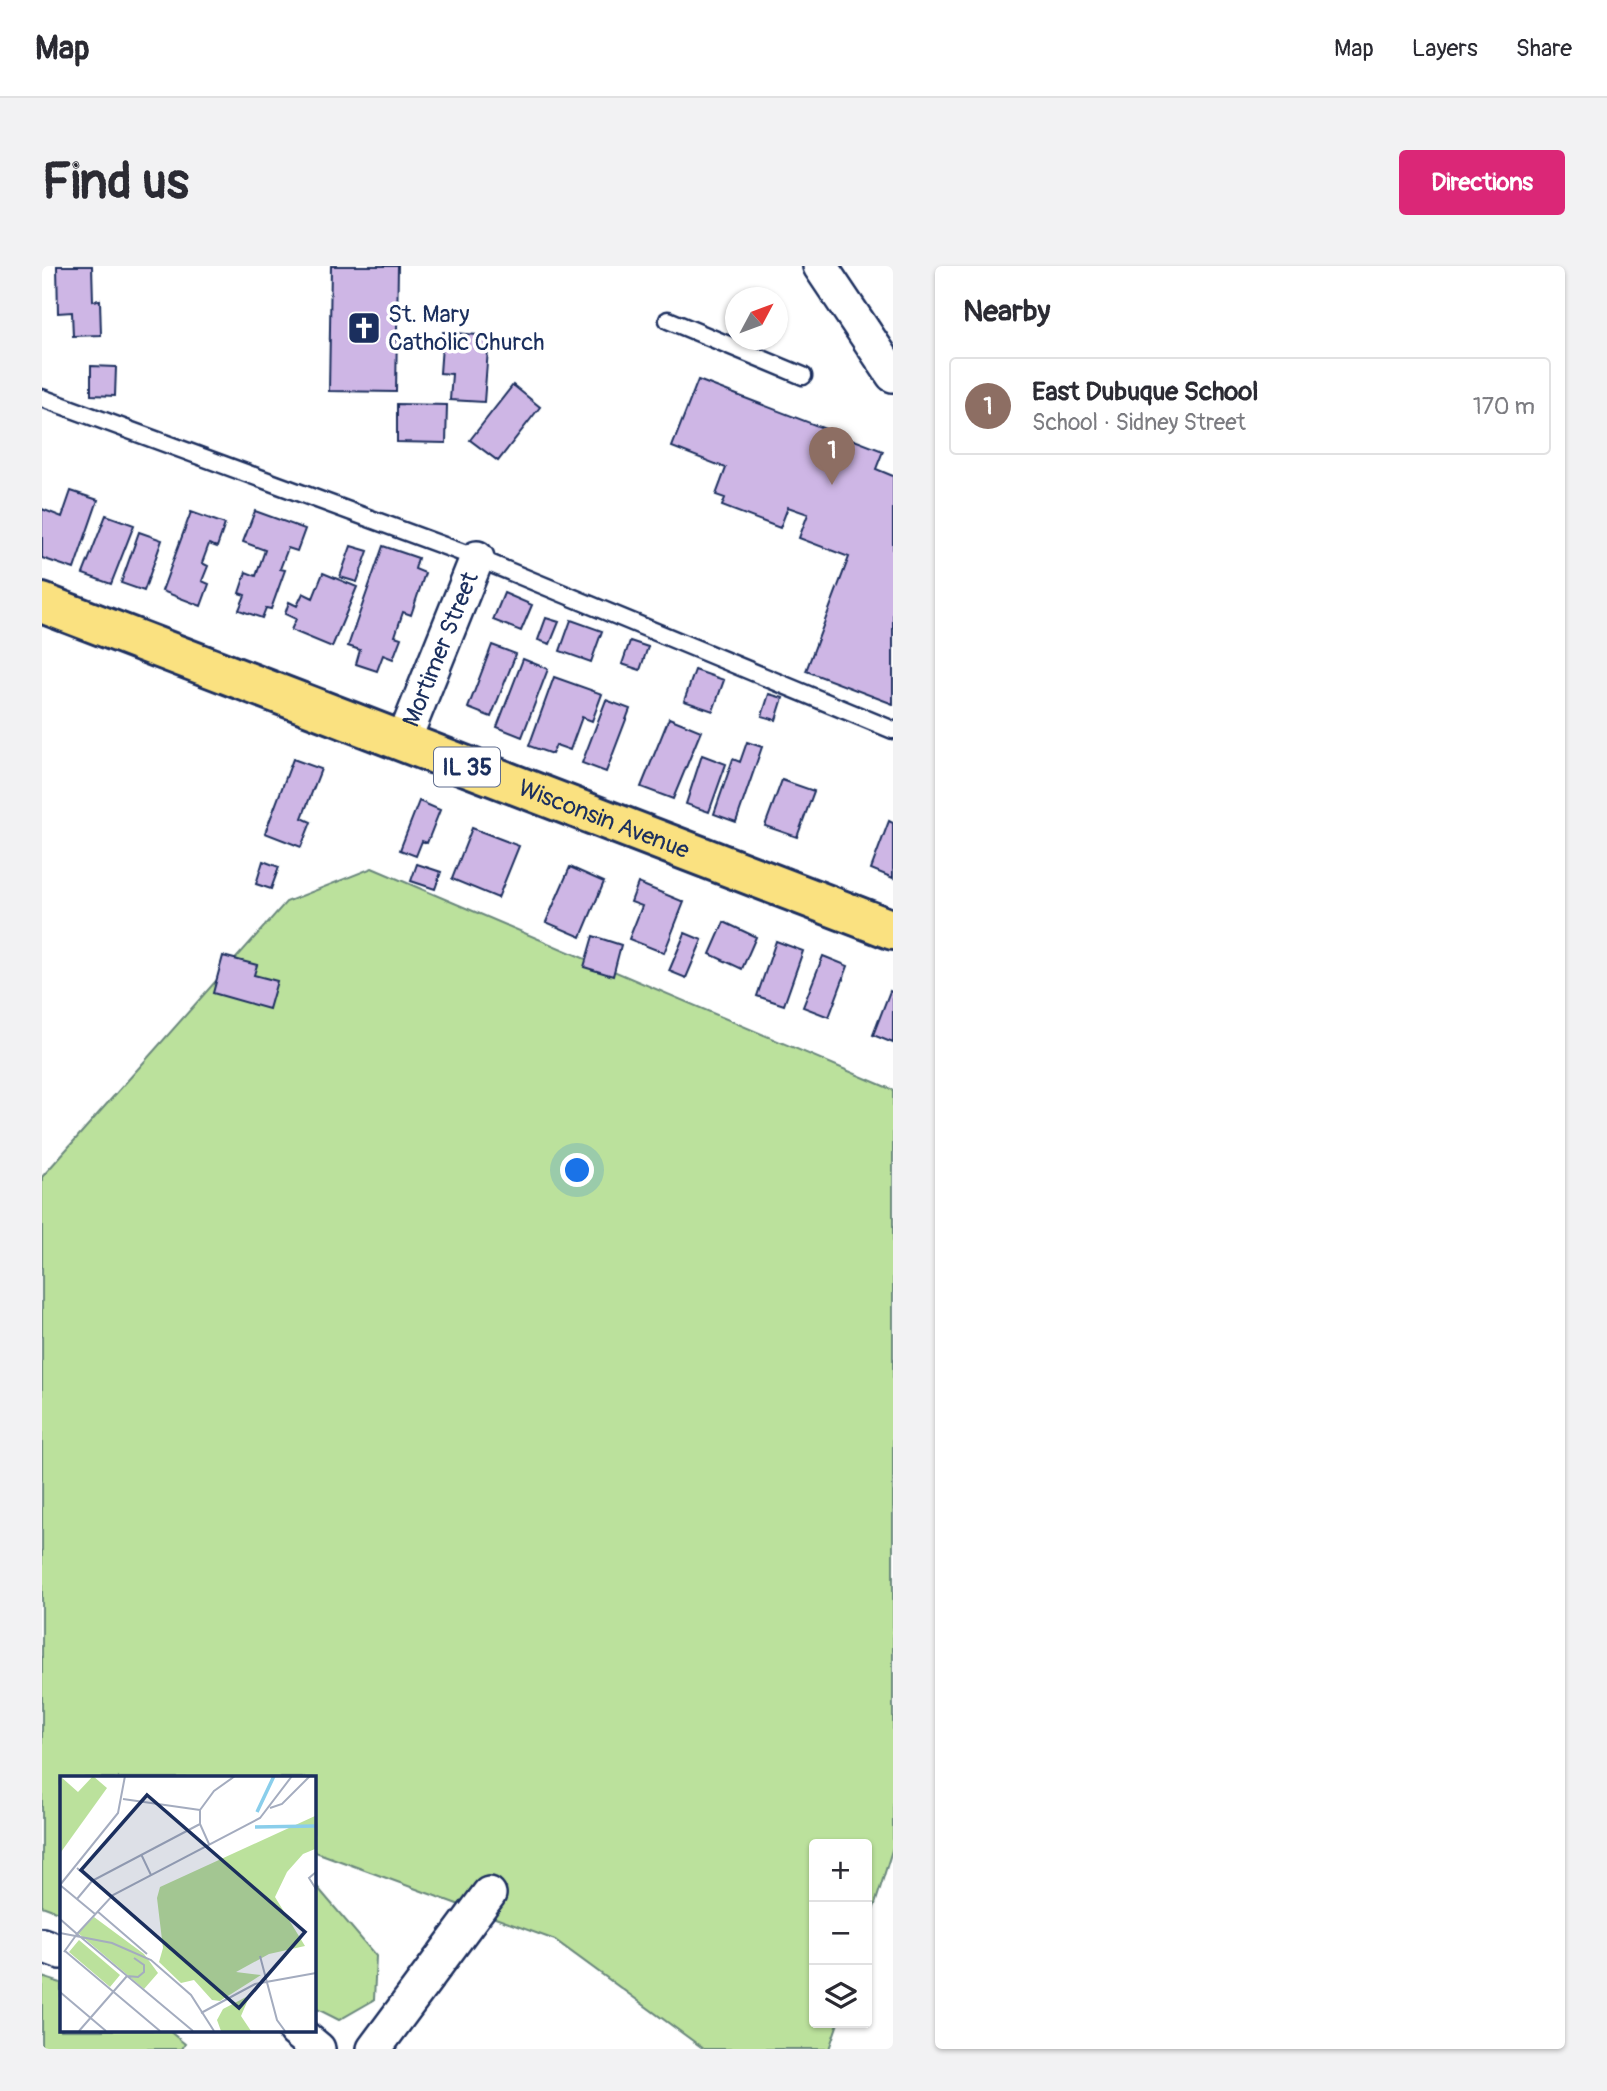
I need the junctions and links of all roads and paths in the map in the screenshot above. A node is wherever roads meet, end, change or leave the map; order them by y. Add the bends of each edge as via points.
1 (820, 266) edge
2 (668, 320) dead end
3 (893, 375) edge
4 (803, 376) dead end
5 (42, 398) edge
6 (477, 558) junction
7 (42, 603) edge
8 (893, 730) edge
9 (403, 742) junction
10 (893, 930) edge
11 (489, 1894) dead end
12 (42, 1945) edge
13 (60, 1952) edge
14 (297, 2032) edge
15 (318, 2049) edge
16 (374, 2049) edge

1 - 3 street
2 - 4 lane
5 - 6 lane
6 - 8 lane
6 - 9 street, Mortimer Street
7 - 9 main road, Wisconsin Avenue / IL 35
9 - 10 main road, Wisconsin Avenue / IL 35
11 - 16 street
12 - 13 street
14 - 15 street

